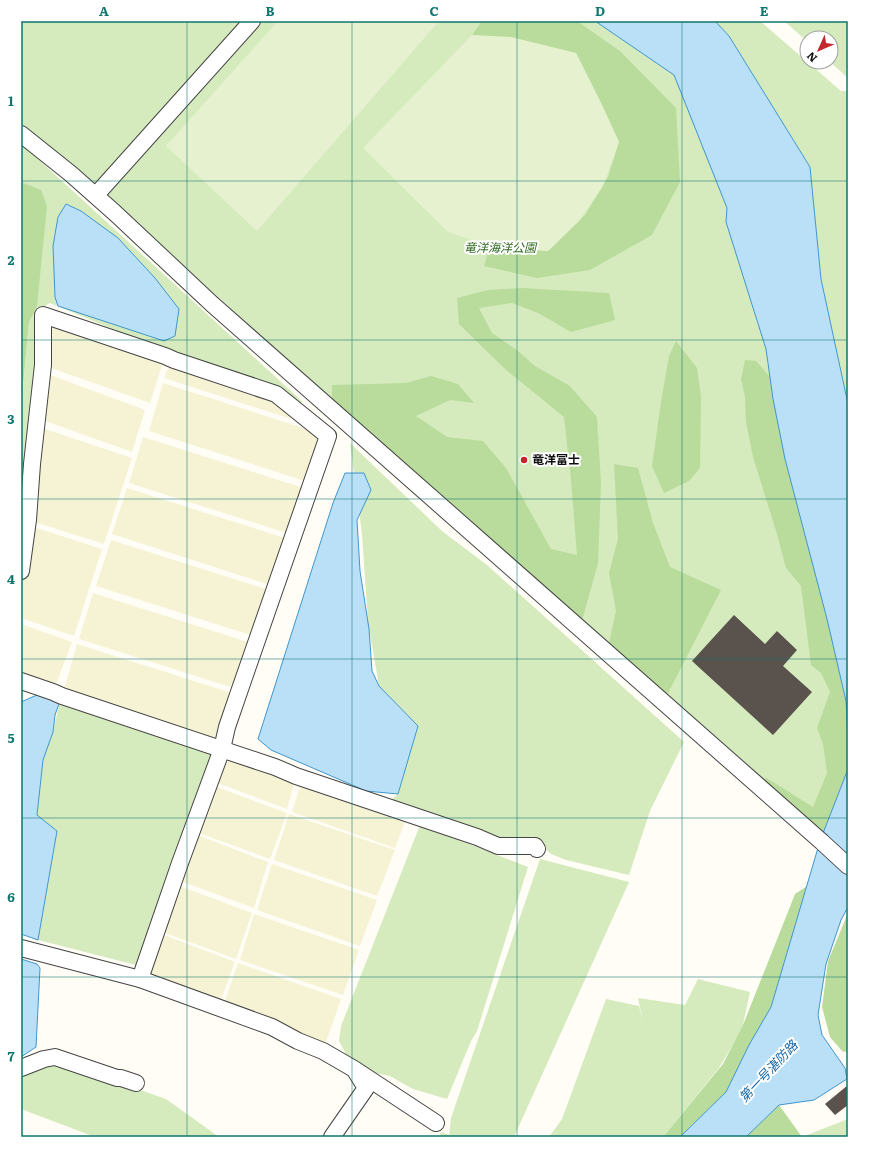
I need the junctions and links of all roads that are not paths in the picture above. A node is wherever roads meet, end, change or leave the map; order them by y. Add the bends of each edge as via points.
1 (252, 21) edge
2 (21, 134) edge
3 (96, 196) junction
4 (21, 571) edge
5 (21, 681) edge
6 (222, 749) junction
7 (537, 849) dead end
8 (848, 866) edge
9 (21, 948) edge
10 (140, 979) junction
11 (21, 1068) edge
12 (354, 1069) junction
13 (136, 1083) dead end
14 (436, 1123) dead end
15 (332, 1137) edge

1 - 3 street
2 - 3 street
3 - 8 street via 212,304
4 - 6 street via 43,365 43,316 276,394 328,436 227,727
5 - 6 street
6 - 7 street via 498,846 535,846
6 - 10 street
9 - 10 street
10 - 12 street via 272,1027
11 - 13 street via 55,1057
12 - 14 street
12 - 15 street via 366,1088

